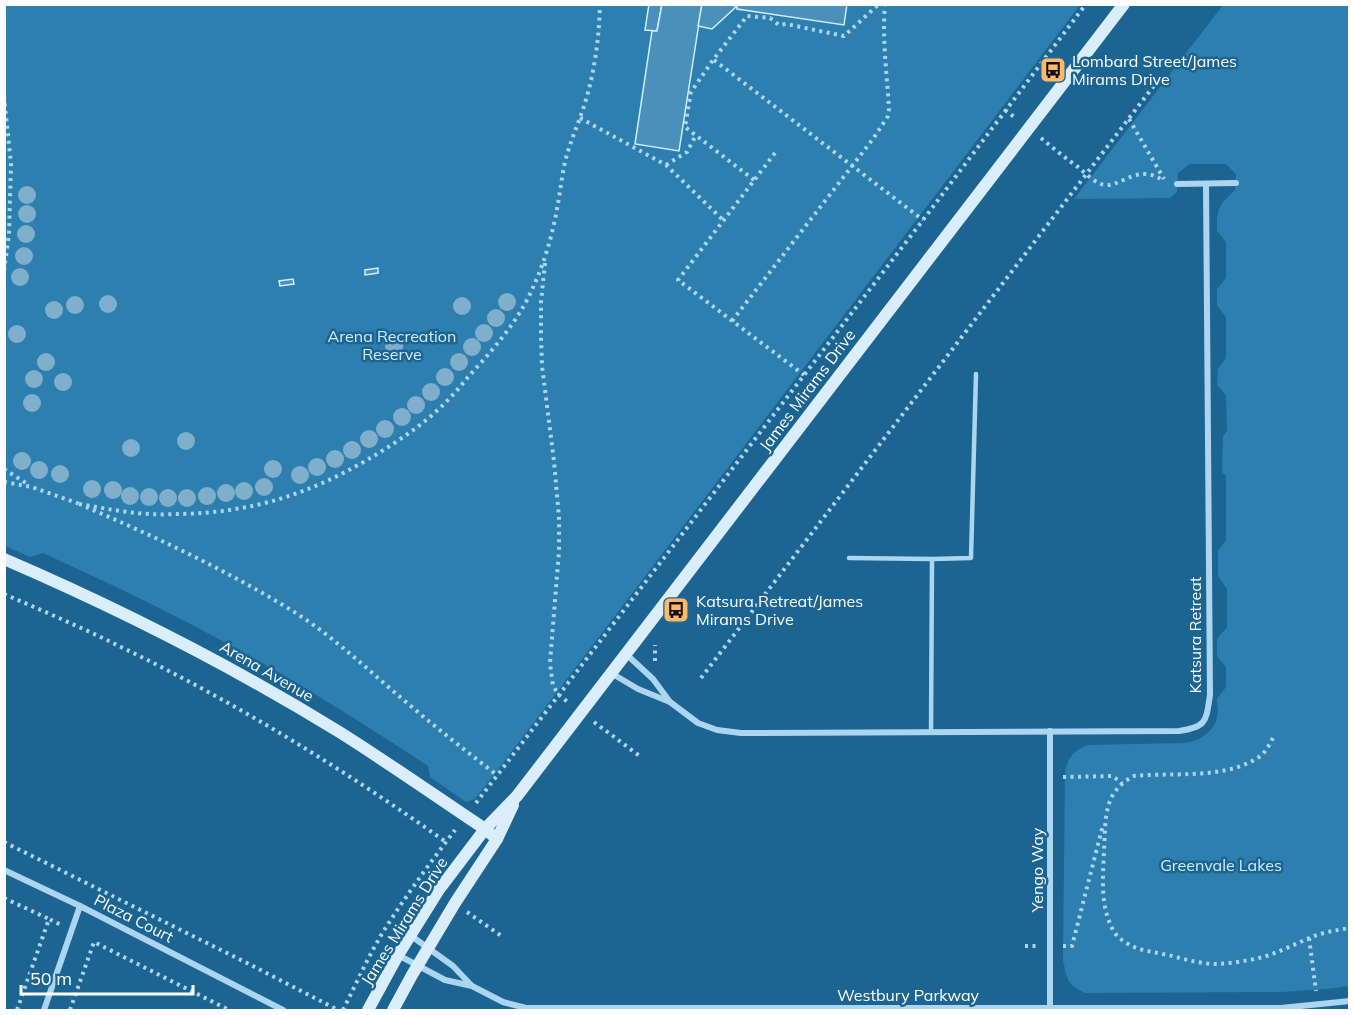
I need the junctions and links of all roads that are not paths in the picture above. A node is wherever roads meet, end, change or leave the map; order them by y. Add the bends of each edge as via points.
1 (1124, 4) edge
2 (1236, 183) dead end
3 (1177, 184) dead end
4 (1206, 184) junction
5 (976, 374) dead end
6 (849, 558) dead end
7 (932, 559) junction
8 (4, 560) edge
9 (626, 653) junction
10 (611, 673) junction
11 (670, 702) junction
12 (1050, 731) junction
13 (932, 732) junction
14 (517, 796) junction
15 (485, 829) junction
16 (497, 839) junction
17 (4, 870) edge
18 (80, 906) junction
19 (410, 935) junction
20 (428, 948) junction
21 (398, 955) junction
22 (418, 965) junction
23 (472, 986) junction
24 (1350, 1001) edge
25 (1050, 1008) junction
26 (1281, 1009) edge
27 (675, 1010) edge
28 (44, 1011) edge
29 (283, 1011) edge
30 (368, 1011) edge
31 (393, 1011) edge

1 - 9 street, James Mirams Drive
2 - 4 street
3 - 4 street
4 - 12 street, Katsura Retreat via 1210,683 1207,712 1195,729 1179,731
5 - 7 lane via 971,558
6 - 7 lane
7 - 13 lane
8 - 15 street, Arena Avenue via 115,609 273,693 371,752
9 - 10 street, James Mirams Drive
9 - 11 street, Katsura Retreat
10 - 11 street, Katsura Retreat
10 - 14 street, James Mirams Drive
11 - 13 street, Katsura Retreat via 698,723 741,733
12 - 13 street, Katsura Retreat
12 - 25 street, Yengo Way
14 - 15 street, James Mirams Drive
14 - 16 street, James Mirams Drive
15 - 16 street, Arena Avenue
15 - 19 street, James Mirams Drive
16 - 20 street, James Mirams Drive
17 - 18 street, Plaza Court
18 - 28 street
18 - 29 street, Plaza Court
19 - 20 street, Westbury Parkway
19 - 21 street, James Mirams Drive
20 - 22 street, James Mirams Drive
20 - 23 street, Westbury Parkway
21 - 22 street, Westbury Parkway
21 - 30 street, James Mirams Drive
22 - 23 street, Westbury Parkway via 445,980
22 - 31 street, James Mirams Drive
23 - 27 street, Westbury Parkway via 503,1002 526,1008
24 - 26 street, Westbury Parkway
25 - 26 street, Westbury Parkway
25 - 27 street, Westbury Parkway

